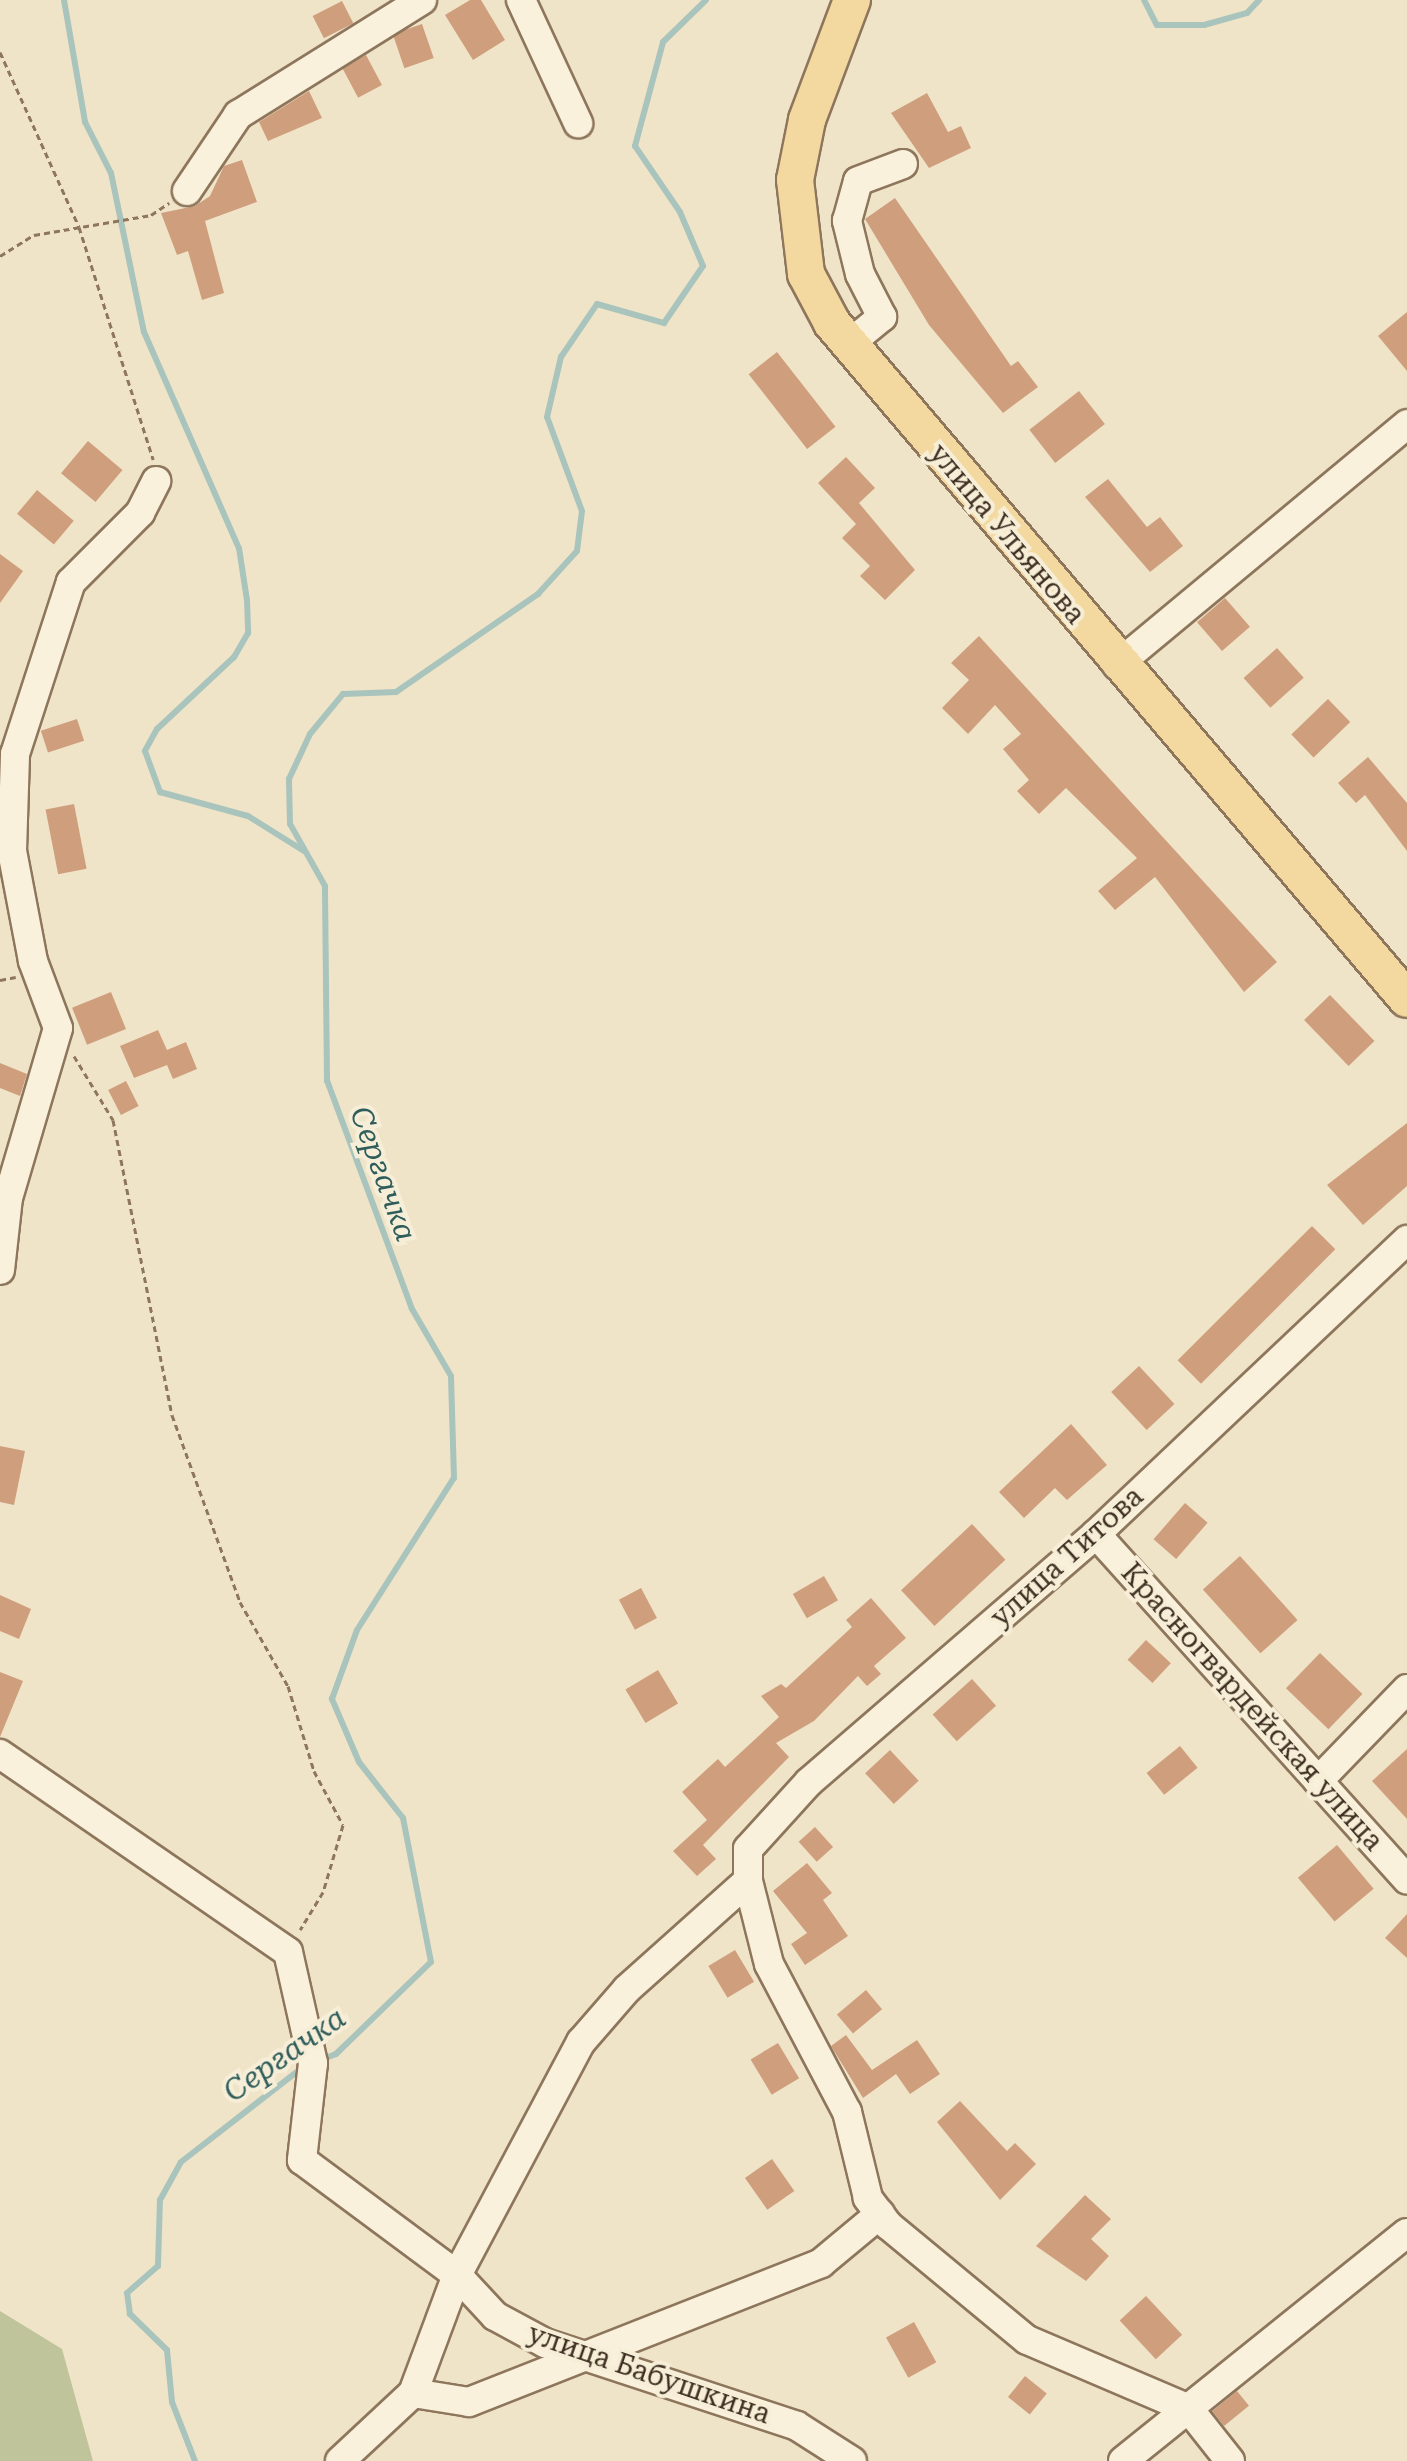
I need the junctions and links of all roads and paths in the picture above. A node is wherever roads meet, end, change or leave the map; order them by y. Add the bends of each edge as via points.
1 (422, 0) edge
2 (521, 0) edge
3 (852, 0) edge
4 (0, 52) edge
5 (578, 123) dead end
6 (903, 164) dead end
7 (187, 191) joint
8 (79, 227) junction
9 (0, 256) edge
10 (849, 344) junction
11 (1407, 424) edge
12 (156, 481) joint
13 (1117, 665) junction
14 (1407, 999) edge
15 (58, 1028) junction
16 (1407, 1240) edge
17 (0, 1270) edge
18 (1096, 1534) junction
19 (1407, 1689) edge
20 (0, 1754) edge
21 (1318, 1781) junction
22 (1407, 1880) edge
23 (748, 1881) junction
24 (288, 1952) junction
25 (880, 2214) junction
26 (1407, 2233) edge
27 (457, 2275) junction
28 (589, 2353) junction
29 (413, 2393) junction
30 (1189, 2409) junction
31 (340, 2461) edge
32 (852, 2461) edge
33 (1123, 2461) edge
34 (1230, 2461) edge

1 - 7 street via 238,115
2 - 5 street
3 - 10 main road, улица Ульянова via 807,120 795,180 806,274
4 - 8 path
6 - 10 street via 858,181 847,221 860,274 882,317
7 - 8 path via 136,218
8 - 9 path via 34,235
8 - 12 path via 90,280 150,438
10 - 13 main road, улица Ульянова
11 - 13 street
12 - 15 street via 140,513 71,582 15,754 12,851 33,961
13 - 14 main road, улица Ульянова
15 - 17 street via 8,1198
15 - 24 path via 113,1120 172,1415 240,1602 288,1686 314,1771 343,1825 323,1892
16 - 18 street, улица Титова
18 - 21 street, Красногвардейская улица
18 - 23 street, улица Титова via 809,1782 748,1849
19 - 21 street
20 - 24 street
21 - 22 street, Красногвардейская улица
23 - 25 street via 769,1964 847,2112 868,2198
23 - 27 street via 627,1989 581,2042
24 - 27 street, улица Бабушкина via 313,2063 302,2160
25 - 28 street via 821,2263
25 - 30 street via 1027,2340
26 - 30 street
27 - 28 street, улица Бабушкина via 495,2316 545,2343
27 - 29 street
28 - 29 street via 469,2402
28 - 32 street, улица Бабушкина via 797,2426
29 - 31 street
30 - 33 street
30 - 34 street

